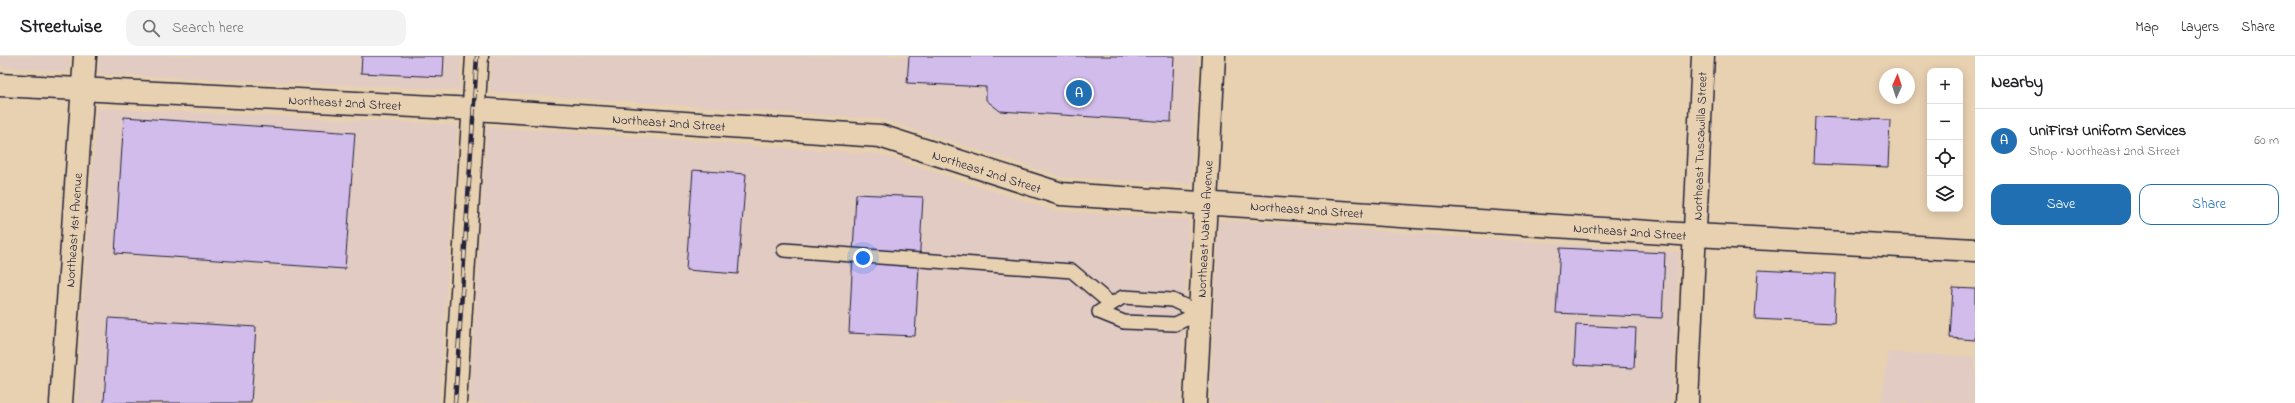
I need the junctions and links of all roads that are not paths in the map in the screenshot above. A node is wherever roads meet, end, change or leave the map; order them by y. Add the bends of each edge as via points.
1 (85, 56) edge
2 (477, 56) edge
3 (1214, 56) edge
4 (1703, 56) edge
5 (0, 85) edge
6 (83, 90) junction
7 (474, 109) junction
8 (1205, 202) junction
9 (1695, 235) junction
10 (784, 250) dead end
11 (1975, 250) edge
12 (1111, 304) junction
13 (1200, 312) junction
14 (61, 403) edge
15 (455, 403) edge
16 (1195, 403) edge
17 (1687, 403) edge

1 - 6 street, Northeast 1st Avenue
2 - 7 street
3 - 8 street, Northeast Watula Avenue
4 - 9 street, Northeast Tuscawilla Street
5 - 6 street, Northeast 2nd Street
6 - 7 street, Northeast 2nd Street
6 - 14 street, Northeast 1st Avenue
7 - 8 street, Northeast 2nd Street via 880,136 1061,194
7 - 15 street
8 - 9 street, Northeast 2nd Street
8 - 13 street, Northeast Watula Avenue
9 - 11 street, Northeast 2nd Street
9 - 17 street, Northeast Tuscawilla Street
10 - 12 lane via 1072,270
12 - 13 lane via 1123,297 1172,300
12 - 13 lane via 1099,312 1124,322 1174,324
13 - 16 street, Northeast Watula Avenue

